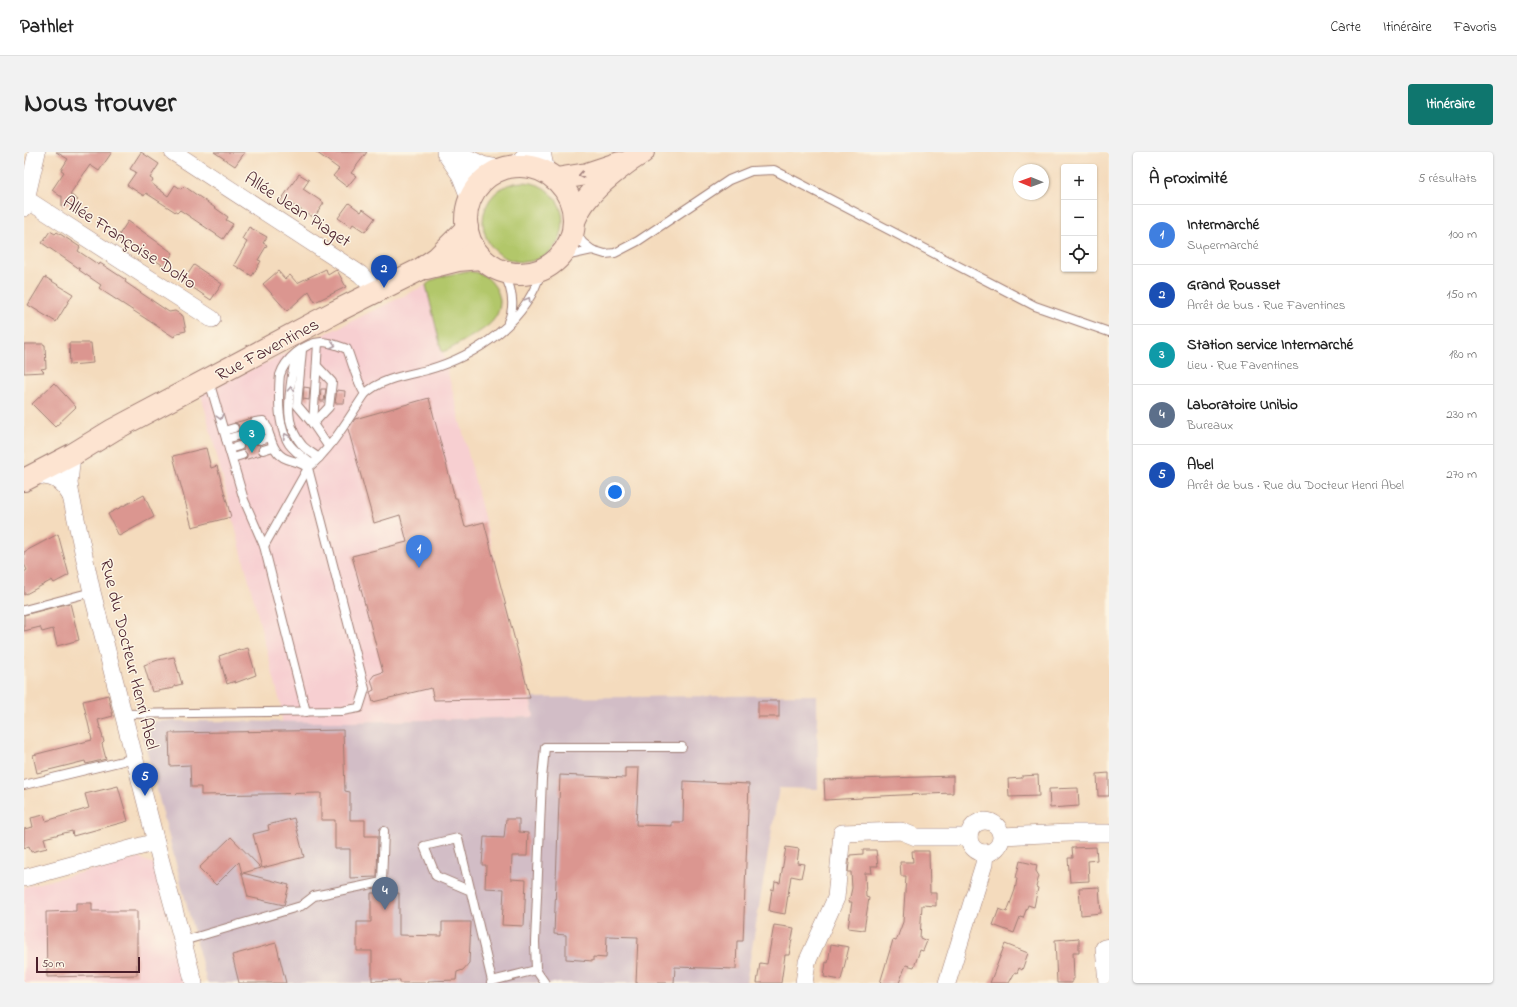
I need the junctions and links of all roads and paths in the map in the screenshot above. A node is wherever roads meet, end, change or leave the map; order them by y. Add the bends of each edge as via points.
1 (37, 152) edge
2 (173, 152) edge
3 (447, 152) edge
4 (450, 152) edge
5 (637, 155) edge
6 (513, 163) edge
7 (548, 167) edge
8 (471, 197) junction
9 (25, 204) edge
10 (574, 225) junction
11 (467, 228) junction
12 (592, 250) junction
13 (482, 258) junction
14 (560, 258) junction
15 (421, 269) junction
16 (541, 271) junction
17 (503, 272) junction
18 (377, 291) junction
19 (212, 319) dead end
20 (506, 325) junction
21 (1109, 332) edge
22 (318, 343) junction
23 (300, 350) junction
24 (316, 366) junction
25 (209, 379) junction
26 (365, 394) junction
27 (255, 422) dead end
28 (313, 424) junction
29 (234, 428) dead end
30 (268, 428) junction
31 (113, 430) junction
32 (224, 431) junction
33 (257, 431) dead end
34 (237, 436) dead end
35 (270, 437) junction
36 (226, 439) junction
37 (260, 440) dead end
38 (239, 446) dead end
39 (328, 446) junction
40 (273, 447) junction
41 (229, 449) junction
42 (263, 450) dead end
43 (72, 455) junction
44 (242, 455) dead end
45 (232, 458) junction
46 (319, 458) junction
47 (310, 466) junction
48 (27, 474) edge
49 (71, 496) junction
50 (264, 546) junction
51 (92, 592) junction
52 (24, 610) edge
53 (306, 712) junction
54 (124, 714) junction
55 (682, 747) dead end
56 (136, 758) junction
57 (24, 785) edge
58 (384, 832) dead end
59 (1109, 833) edge
60 (1002, 836) junction
61 (969, 837) junction
62 (156, 842) junction
63 (986, 853) junction
64 (24, 878) edge
65 (471, 891) junction
66 (183, 941) junction
67 (1109, 947) edge
68 (536, 970) junction
69 (492, 982) edge
70 (194, 983) edge
71 (545, 983) edge
72 (804, 983) edge
73 (947, 983) edge
74 (1107, 983) edge

1 - 9 street
2 - 18 street, Allée Jean Piaget via 360,274
3 - 8 street via 462,174
4 - 6 street via 482,167
5 -> 7 main road via 587,174
5 - 10 main road via 594,191 586,200
6 - 7 main road
6 - 8 main road via 487,177
7 - 10 main road via 566,190 572,204
8 - 11 main road via 467,212
9 - 19 street, Allée Françoise Dolto
10 - 12 lane via 583,243
10 - 14 main road via 569,245
11 - 13 main road via 472,244
11 - 15 main road, Rue Faventines via 437,258
12 - 14 lane
12 - 21 lane via 605,254 615,253 638,241 729,180 751,171 774,170 1035,306
13 - 15 main road, Rue Faventines via 458,260
13 - 17 main road
14 - 16 main road
15 - 18 main road, Rue Faventines
16 - 17 main road via 528,274
20 -> 16 lane via 525,306
17 - 20 lane via 509,283 512,306
18 - 25 main road, Rue Faventines
20 - 26 lane via 481,346 463,356 396,378 371,388
22 - 23 lane
22 - 24 lane
22 -> 26 lane via 335,344 347,349 358,384
23 - 28 lane via 297,404
46 -> 23 lane via 303,447 294,434 290,420 294,362
47 -> 23 lane via 290,444 279,413 280,376 285,363
24 - 28 lane
24 - 28 lane via 332,382 329,407
25 - 31 main road, Rue Faventines
25 -> 32 lane
26 - 39 lane
27 - 30 lane via 263,420
28 - 39 lane
29 - 32 lane
30 - 33 lane
30 - 35 lane
31 - 43 main road, Rue Faventines
31 - 48 main road, Rue Faventines
32 - 36 lane
34 - 36 lane
35 - 37 lane
35 - 40 lane
36 - 41 lane
38 - 41 lane
39 - 46 lane
40 - 42 lane
40 - 47 lane via 283,457
41 - 45 lane
43 - 48 main road, Rue Faventines
43 - 49 street, Rue du Docteur Henri Abel via 69,483
44 - 45 lane
45 - 50 lane via 244,500
46 - 47 lane
47 - 50 lane
47 - 53 lane via 365,688 359,708
48 - 49 street, Rue du Docteur Henri Abel via 49,476 65,486
49 - 51 street, Rue du Docteur Henri Abel
50 - 53 lane
51 - 52 lane
51 - 54 street, Rue du Docteur Henri Abel
53 - 54 lane
54 - 56 street, Rue du Docteur Henri Abel
55 - 68 lane via 545,747 535,942
56 - 57 lane
56 - 62 street, Rue du Docteur Henri Abel
58 - 66 lane via 382,882 314,896 301,906
59 - 60 street
60 - 61 street via 997,825 985,820 974,825
60 - 63 street via 997,848
61 - 63 street via 974,848
61 - 72 street via 916,837 901,832 842,833 836,898 807,962
62 - 64 street
62 - 66 street, Rue du Docteur Henri Abel
63 - 73 street
65 - 65 lane via 458,838 424,846 436,876
65 - 69 lane
66 - 70 street, Rue du Docteur Henri Abel
67 - 74 street via 1104,948
68 - 69 lane
68 - 71 lane

